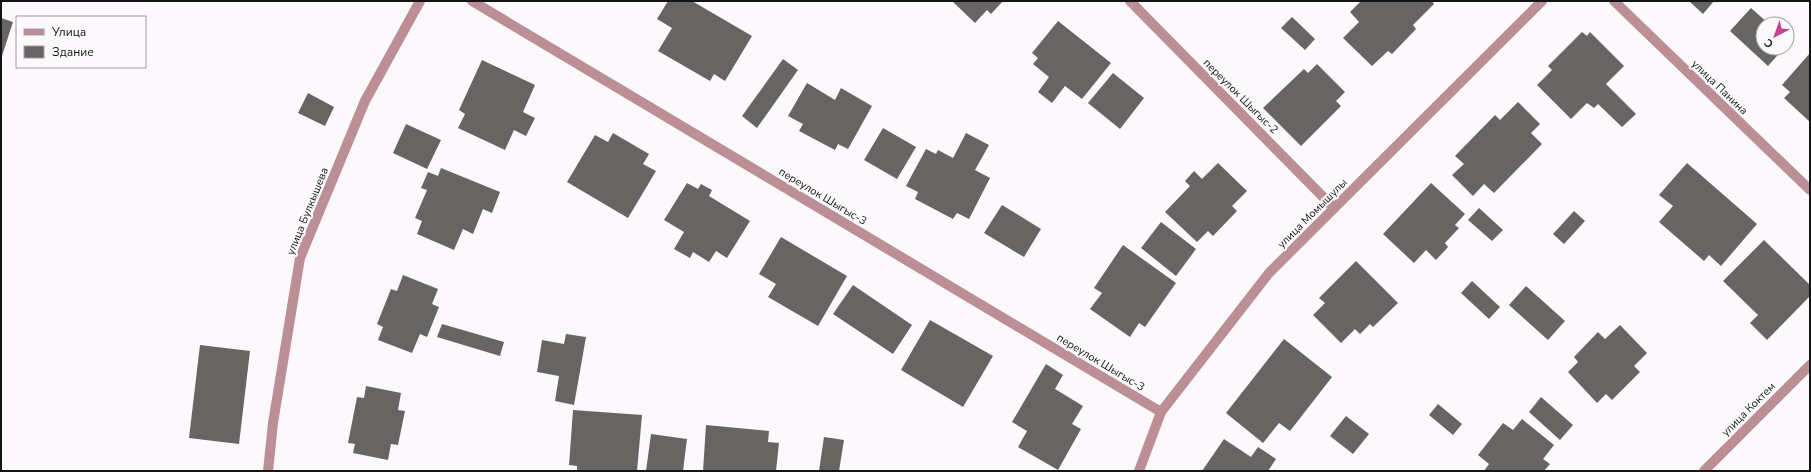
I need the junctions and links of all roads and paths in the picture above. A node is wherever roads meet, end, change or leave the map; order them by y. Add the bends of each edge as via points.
1 (420, 1) edge
2 (472, 1) edge
3 (1130, 1) edge
4 (1542, 1) edge
5 (1614, 1) edge
6 (1810, 190) edge
7 (1334, 208) junction
8 (1810, 365) edge
9 (1161, 412) junction
10 (268, 471) edge
11 (1139, 471) edge
12 (1704, 471) edge

1 - 10 street, улица Булкышева via 365,101 300,258 273,423
2 - 9 street, переулок Шыгыс-3
3 - 7 street, переулок Шыгыс-2
4 - 7 street, улица Момышулы
5 - 6 street, улица Панина
7 - 9 street, улица Момышулы via 1269,273
8 - 12 street, улица Коктем
9 - 11 street, улица Момышулы

